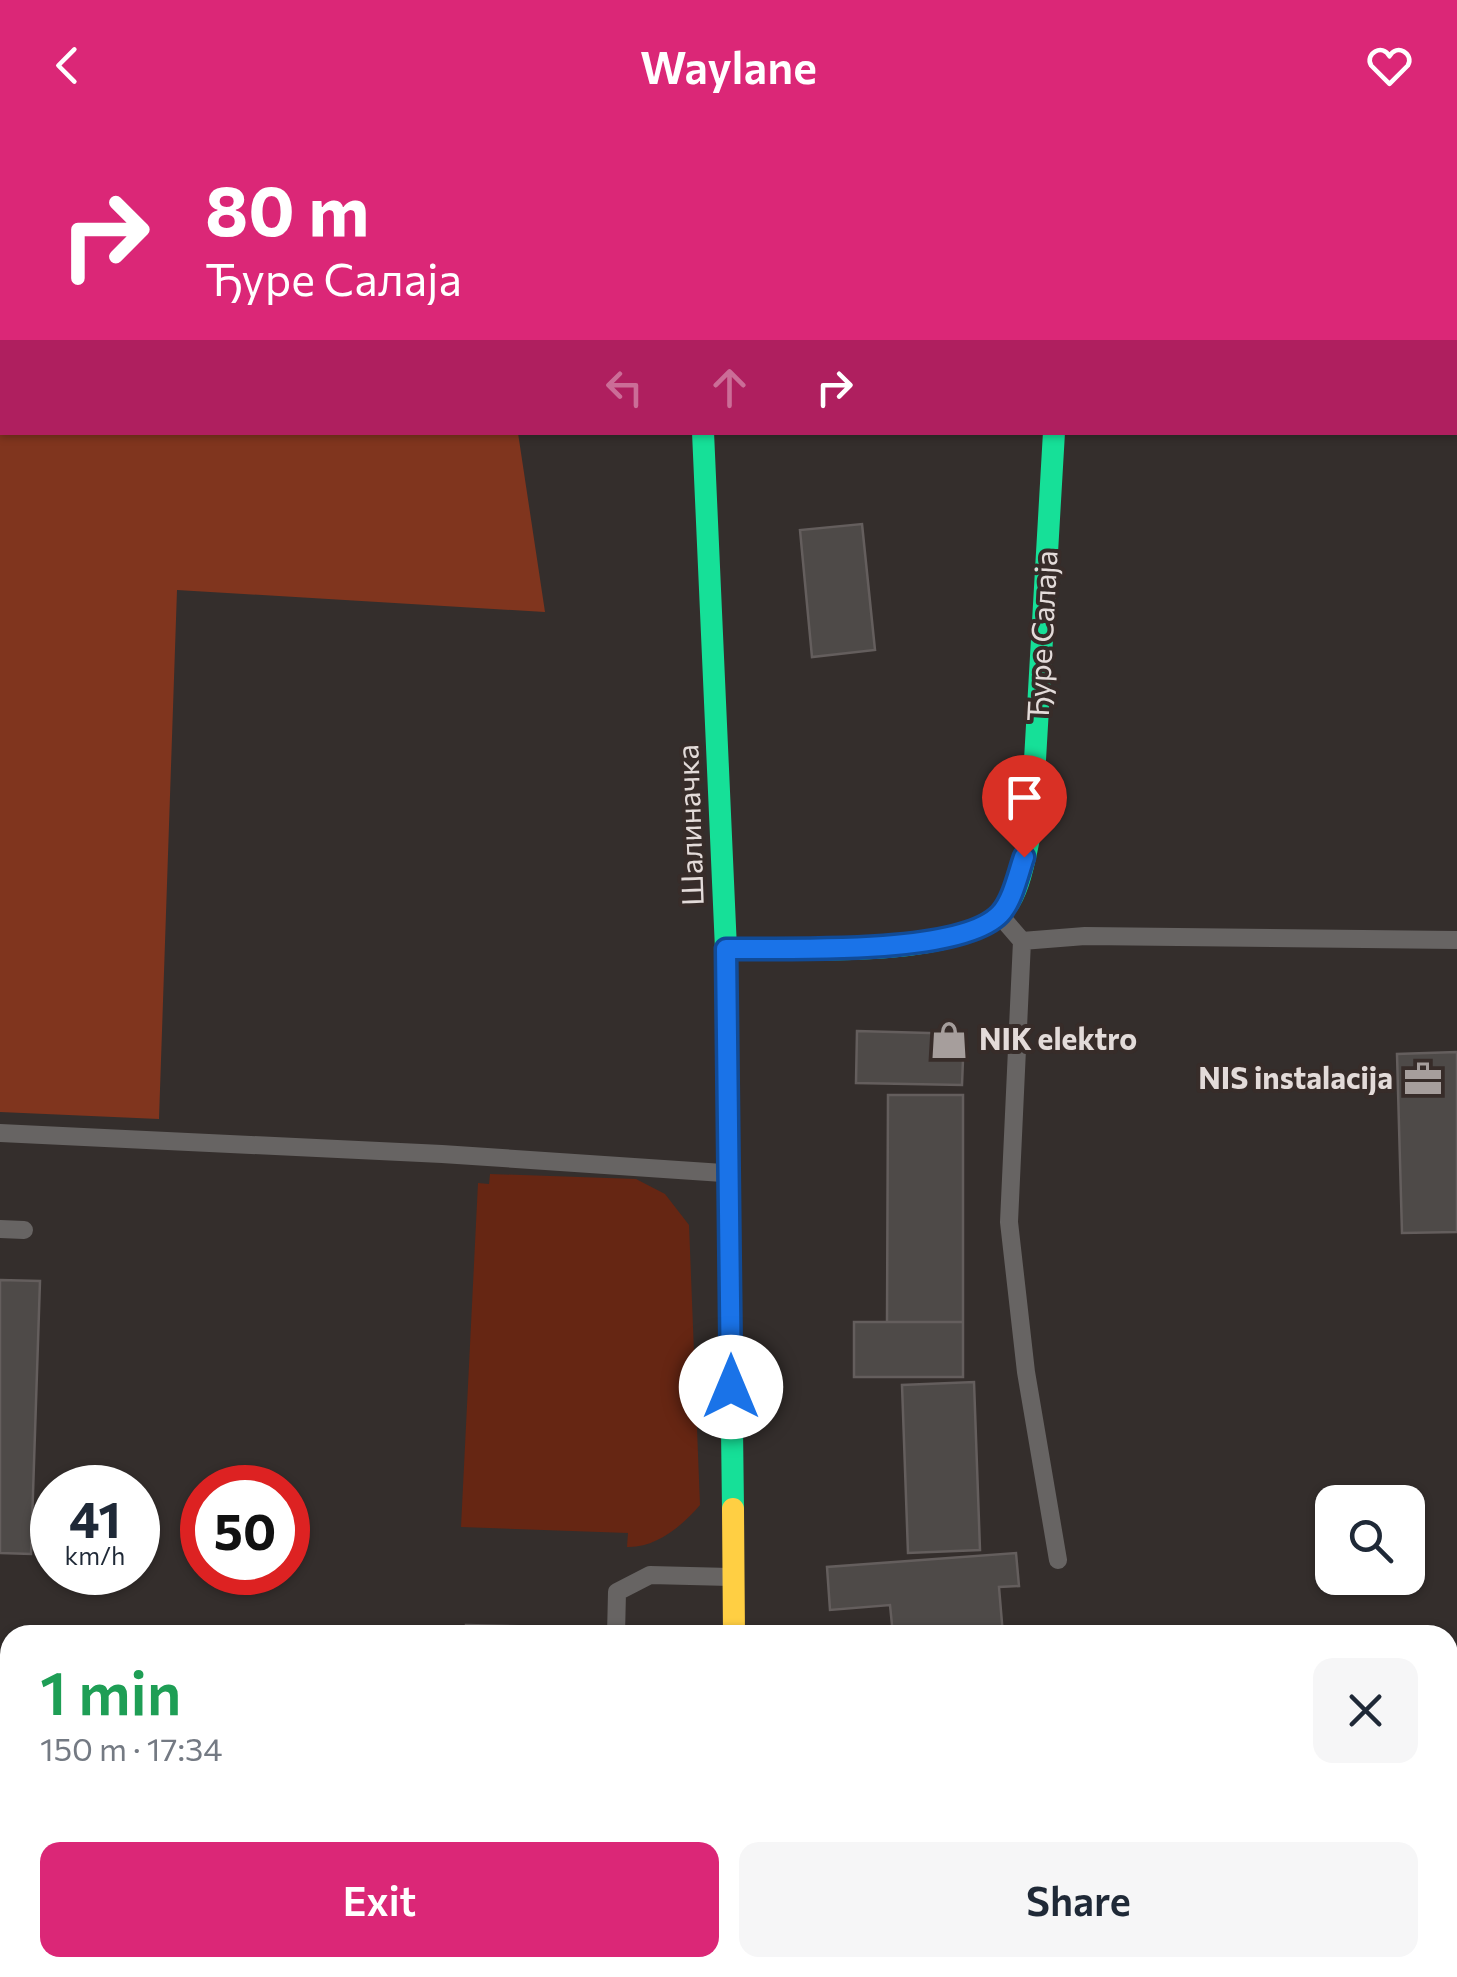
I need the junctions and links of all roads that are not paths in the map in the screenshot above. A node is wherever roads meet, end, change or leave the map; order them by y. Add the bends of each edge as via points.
1 (704, 435) edge
2 (1054, 435) edge
3 (999, 915) junction
4 (1022, 940) junction
5 (1457, 940) edge
6 (726, 949) junction
7 (0, 1132) edge
8 (731, 1174) junction
9 (0, 1229) edge
10 (24, 1230) dead end
11 (1058, 1560) dead end
12 (734, 1578) junction
13 (616, 1625) edge
14 (734, 1625) edge

1 - 6 main road, Шалиначка
2 - 3 main road, Ђуре Салаја via 1031,830
3 - 4 lane
3 - 6 main road via 948,939 898,946
4 - 5 lane
4 - 11 lane via 1008,1222
6 - 8 main road, Шалиначка
7 - 8 lane
8 - 12 main road, Шалиначка
9 - 10 lane
12 - 13 lane via 650,1576 617,1592
12 - 14 main road, Шалиначка

